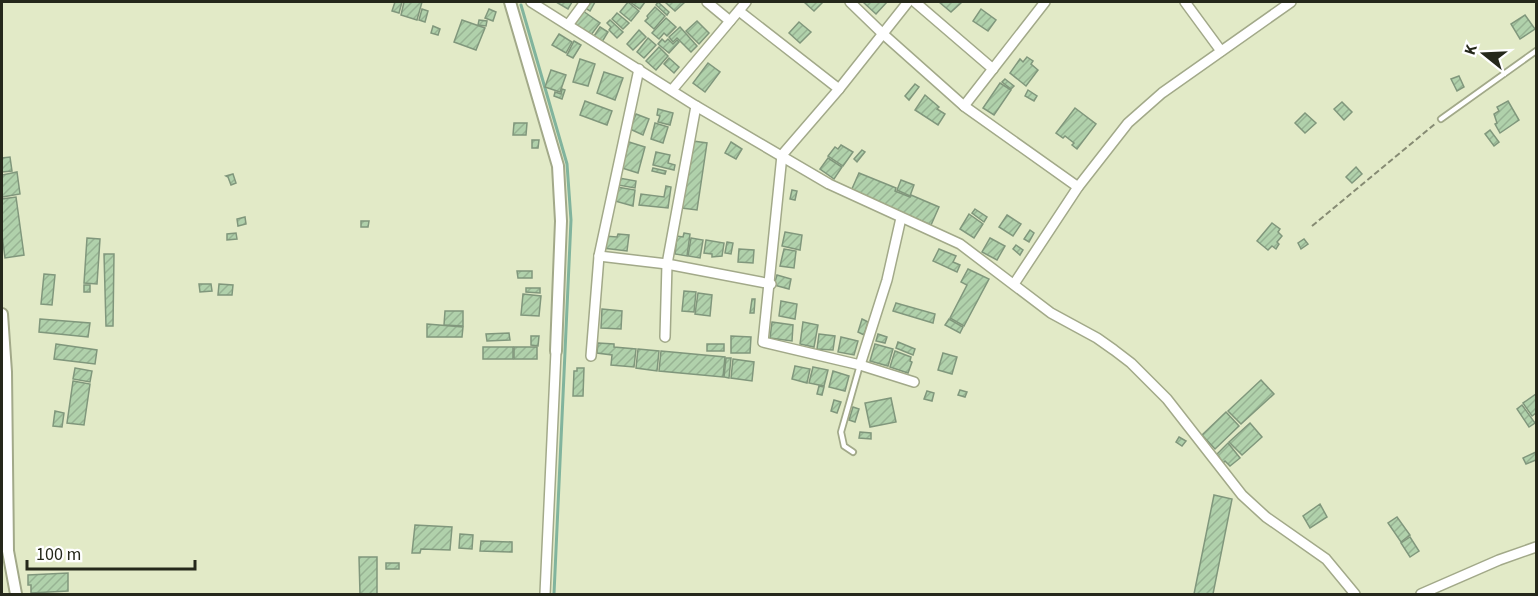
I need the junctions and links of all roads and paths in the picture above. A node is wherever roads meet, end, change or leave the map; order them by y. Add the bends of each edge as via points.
1 (510, 2) edge
2 (531, 2) edge
3 (585, 2) edge
4 (707, 2) edge
5 (746, 2) edge
6 (850, 2) edge
7 (908, 2) edge
8 (915, 2) edge
9 (1045, 2) edge
10 (1185, 2) edge
11 (1291, 2) edge
12 (739, 11) junction
13 (730, 21) junction
14 (568, 25) junction
15 (882, 33) junction
16 (1221, 51) junction
17 (1536, 51) edge
18 (639, 69) junction
19 (993, 69) junction
20 (839, 89) junction
21 (672, 90) junction
22 (696, 106) junction
23 (964, 106) junction
24 (1441, 119) joint
25 (782, 155) junction
26 (1078, 187) junction
27 (901, 218) junction
28 (1312, 226) dead end
29 (599, 256) junction
30 (667, 264) junction
31 (771, 284) junction
32 (1014, 284) junction
33 (2, 314) edge
34 (665, 337) dead end
35 (556, 351) joint
36 (591, 356) dead end
37 (860, 365) junction
38 (914, 382) dead end
39 (853, 452) dead end
40 (1536, 547) edge
41 (16, 594) edge
42 (545, 594) edge
43 (1355, 594) edge
44 (1421, 594) edge

1 - 35 street via 558,166 561,220
2 - 14 street
3 - 14 street
4 - 13 street
5 - 12 street
6 - 15 street
7 - 15 street
8 - 19 street
9 - 19 street
10 - 16 street
11 - 16 street
12 - 13 street
12 - 20 street
13 - 21 street
14 - 18 street
15 - 20 street
15 - 23 street
16 - 26 street via 1143,109
17 - 24 lane
18 - 21 street
18 - 29 street
19 - 23 street
20 - 25 street
21 - 22 street
22 - 25 street
22 - 30 street
23 - 26 street
24 - 28 path
25 - 27 street via 829,184
25 - 31 street
26 - 32 street
27 - 32 street via 960,244
27 - 37 street via 887,280
29 - 30 street
29 - 36 street
30 - 31 street
30 - 34 street
31 - 37 street via 763,342
32 - 43 street via 1138,369 1167,399 1242,495 1326,559
33 - 41 street via 8,543
35 - 42 street
37 - 38 street
37 - 39 lane via 841,432 844,446
40 - 44 street

